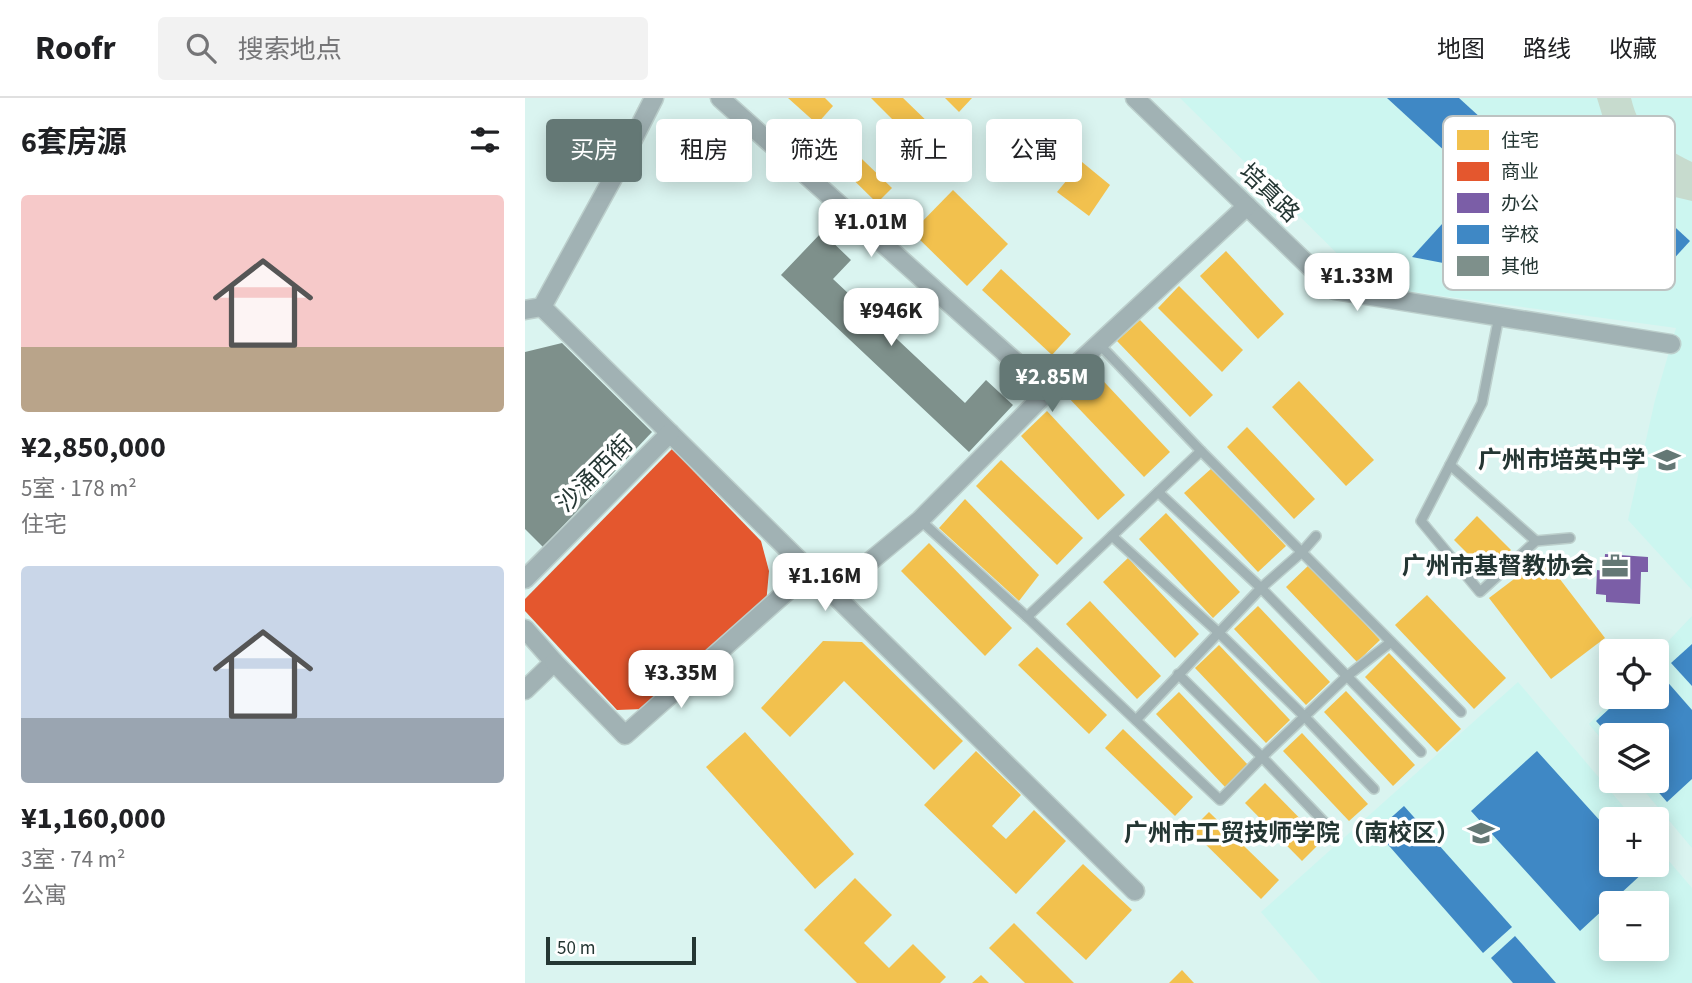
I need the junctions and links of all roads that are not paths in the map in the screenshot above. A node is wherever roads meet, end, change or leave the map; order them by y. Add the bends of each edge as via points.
1 (654, 98) edge
2 (720, 98) edge
3 (1135, 98) edge
4 (1247, 206) junction
5 (534, 309) edge
6 (1499, 316) junction
7 (1099, 344) junction
8 (1671, 344) dead end
9 (1048, 391) junction
10 (670, 433) junction
11 (1201, 451) junction
12 (1450, 465) junction
13 (1158, 492) junction
14 (921, 520) junction
15 (1112, 536) junction
16 (1317, 536) dead end
17 (1570, 537) dead end
18 (1537, 541) junction
19 (1302, 552) junction
20 (810, 571) junction
21 (525, 579) edge
22 (1261, 587) junction
23 (832, 593) junction
24 (1027, 617) junction
25 (525, 629) edge
26 (1218, 632) junction
27 (1391, 642) junction
28 (554, 662) junction
29 (1178, 674) junction
30 (1346, 677) junction
31 (525, 690) edge
32 (1461, 712) dead end
33 (1304, 716) junction
34 (1136, 720) junction
35 (1421, 752) dead end
36 (1262, 757) junction
37 (1374, 789) dead end
38 (1327, 824) dead end
39 (1135, 891) dead end

1 - 5 street via 619,167
2 - 9 street
3 - 4 street, 培真路
4 - 6 street, 培真路 via 1334,290
4 - 7 street
5 - 10 street
6 - 8 street, 培真路
6 - 12 lane via 1482,403
7 - 9 street
7 - 11 lane
9 - 14 street
10 - 20 street
10 - 21 street, 沙涌西街
11 - 13 lane
11 - 19 lane
12 - 18 lane
12 - 18 lane via 1421,521 1480,592
13 - 15 lane
13 - 22 lane
14 - 23 street
14 - 24 lane
15 - 24 lane
15 - 26 lane
16 - 19 lane
17 - 18 lane
19 - 22 lane
19 - 27 lane
20 - 23 street
20 - 28 street via 625,734
22 - 26 lane
22 - 30 lane
23 - 39 street
24 - 34 lane
25 - 28 street
26 - 29 lane
26 - 33 lane
27 - 30 lane
27 - 32 lane
28 - 31 street
29 - 34 lane
29 - 36 lane
30 - 33 lane
30 - 35 lane
33 - 36 lane
33 - 37 lane
34 - 36 lane via 1220,800
36 - 38 lane

